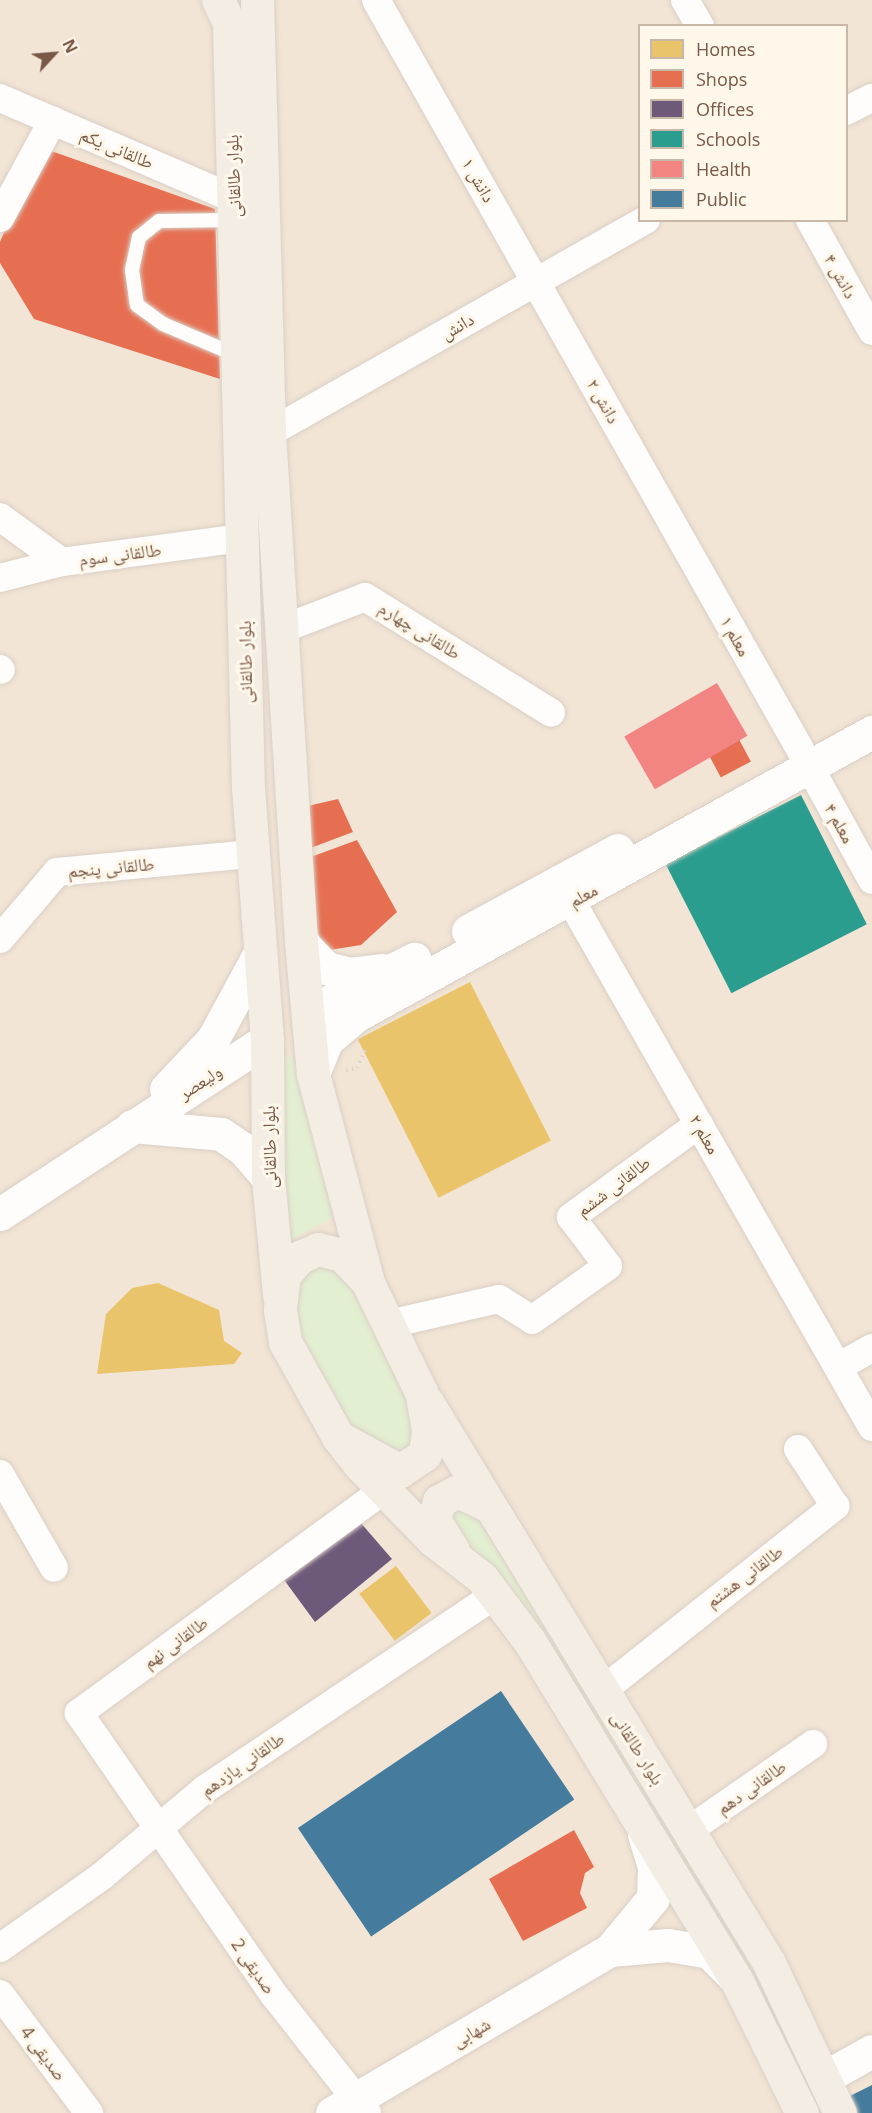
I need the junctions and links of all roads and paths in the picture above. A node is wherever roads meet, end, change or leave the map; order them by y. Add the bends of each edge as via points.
1 (257, 0) edge
2 (376, 0) edge
3 (685, 0) edge
4 (223, 6) edge
5 (699, 24) edge
6 (0, 98) edge
7 (872, 98) edge
8 (848, 110) edge
9 (53, 120) junction
10 (234, 209) junction
11 (0, 218) edge
12 (642, 222) edge
13 (811, 222) edge
14 (536, 281) junction
15 (872, 331) edge
16 (238, 356) junction
17 (269, 433) junction
18 (0, 517) edge
19 (671, 521) joint
20 (242, 538) junction
21 (62, 562) junction
22 (0, 578) edge
23 (280, 630) junction
24 (872, 712) edge
25 (551, 713) dead end
26 (872, 732) edge
27 (805, 758) junction
28 (252, 854) junction
29 (872, 880) edge
30 (572, 902) junction
31 (0, 939) edge
32 (301, 942) junction
33 (258, 956) junction
34 (399, 968) junction
35 (308, 1012) junction
36 (267, 1039) junction
37 (313, 1074) junction
38 (699, 1124) junction
39 (132, 1126) junction
40 (268, 1178) junction
41 (0, 1214) edge
42 (367, 1281) junction
43 (280, 1310) junction
44 (389, 1324) junction
45 (872, 1347) edge
46 (838, 1367) junction
47 (421, 1392) junction
48 (872, 1427) edge
49 (338, 1437) junction
50 (798, 1449) dead end
51 (0, 1474) edge
52 (384, 1490) junction
53 (488, 1505) junction
54 (458, 1559) junction
55 (54, 1568) dead end
56 (495, 1595) junction
57 (602, 1691) junction
58 (813, 1744) dead end
59 (637, 1816) junction
60 (155, 1829) junction
61 (689, 1830) junction
62 (0, 1948) edge
63 (610, 1950) junction
64 (737, 1981) junction
65 (0, 1994) edge
66 (872, 2051) edge
67 (827, 2076) junction
68 (352, 2108) edge
69 (89, 2113) edge
70 (802, 2113) edge
71 (840, 2113) edge

1 - 17 main road, بلوار طالقانی
2 - 14 street, دانش ١
3 - 5 street
4 - 10 main road, بلوار طالقانی
6 - 9 street, طالقانی یکم
7 - 8 street
9 - 10 street, طالقانی یکم
9 - 11 street
10 - 16 main road, بلوار طالقانی
10 - 16 lane via 159,221 139,237 132,270 137,305 163,324
12 - 14 street, دانش
13 - 15 street, دانش ۴
14 - 17 street, دانش
14 - 19 street, دانش ٢
16 - 20 main road, بلوار طالقانی
17 - 23 main road, بلوار طالقانی
18 - 21 street
19 - 27 street, معلم ١
20 - 21 street, طالقانی سوم
20 - 28 main road, بلوار طالقانی
21 - 22 street, طالقانی سوم
23 - 25 street, طالقانی چهارم via 365,597
23 - 32 main road, بلوار طالقانی
24 - 27 main road, معلم
26 - 27 main road, معلم
27 - 29 street, معلم ۴
27 - 30 main road, معلم
27 - 34 main road, معلم
28 - 31 street, طالقانی پنجم via 57,872
28 - 33 main road, بلوار طالقانی
30 - 37 main road, معلم via 340,1026 327,1040
30 - 38 street, معلم ٢
32 - 34 main road via 331,969 357,974
32 - 35 main road, بلوار طالقانی
33 - 36 main road, بلوار طالقانی
33 - 39 main road via 213,1039
34 - 35 main road, معلم
35 - 36 main road
35 - 37 main road, بلوار طالقانی
36 - 39 main road, ولیعصر
36 - 40 main road, بلوار طالقانی
37 - 42 main road, بلوار طالقانی
38 - 44 street, طالقانی ششم via 571,1217 608,1266 532,1320 500,1299
38 - 46 street, معلم ٢
39 - 40 main road, ولیعصر via 221,1134 242,1148
39 - 41 main road, ولیعصر
40 - 43 main road, بلوار طالقانی
42 - 43 main road via 342,1255 318,1249 300,1257 284,1275
42 - 44 main road
43 - 49 main road, بلوار طالقانی via 285,1342
44 - 47 main road
45 - 46 street
46 - 48 street, معلم ٢
47 - 49 main road via 428,1430 425,1454 414,1466 400,1472
47 - 53 main road, بلوار طالقانی
49 - 52 main road, بلوار طالقانی
50 - 57 street, طالقانی هشتم via 835,1506
51 - 55 street
52 - 54 main road, بلوار طالقانی
52 - 60 street, طالقانی نهم via 79,1713
53 - 54 main road via 458,1491 439,1501 434,1519
53 - 57 main road, بلوار طالقانی
54 - 56 main road, بلوار طالقانی
56 - 59 main road, بلوار طالقانی
56 - 60 street, طالقانی یازدهم via 318,1710
57 - 61 main road, بلوار طالقانی
58 - 61 street, طالقانی دهم
59 - 63 main road via 654,1867 653,1898
59 - 64 main road, بلوار طالقانی
60 - 62 street, طالقانی یازدهم via 102,1876
60 - 68 street, صدیقی 2 via 328,2067
61 - 67 main road, بلوار طالقانی via 769,1963
63 - 64 main road via 668,1945 710,1952
63 - 68 main road, شهابی
64 - 70 main road, بلوار طالقانی
65 - 69 street, صدیقی 4
66 - 67 main road
67 - 71 main road, بلوار طالقانی

